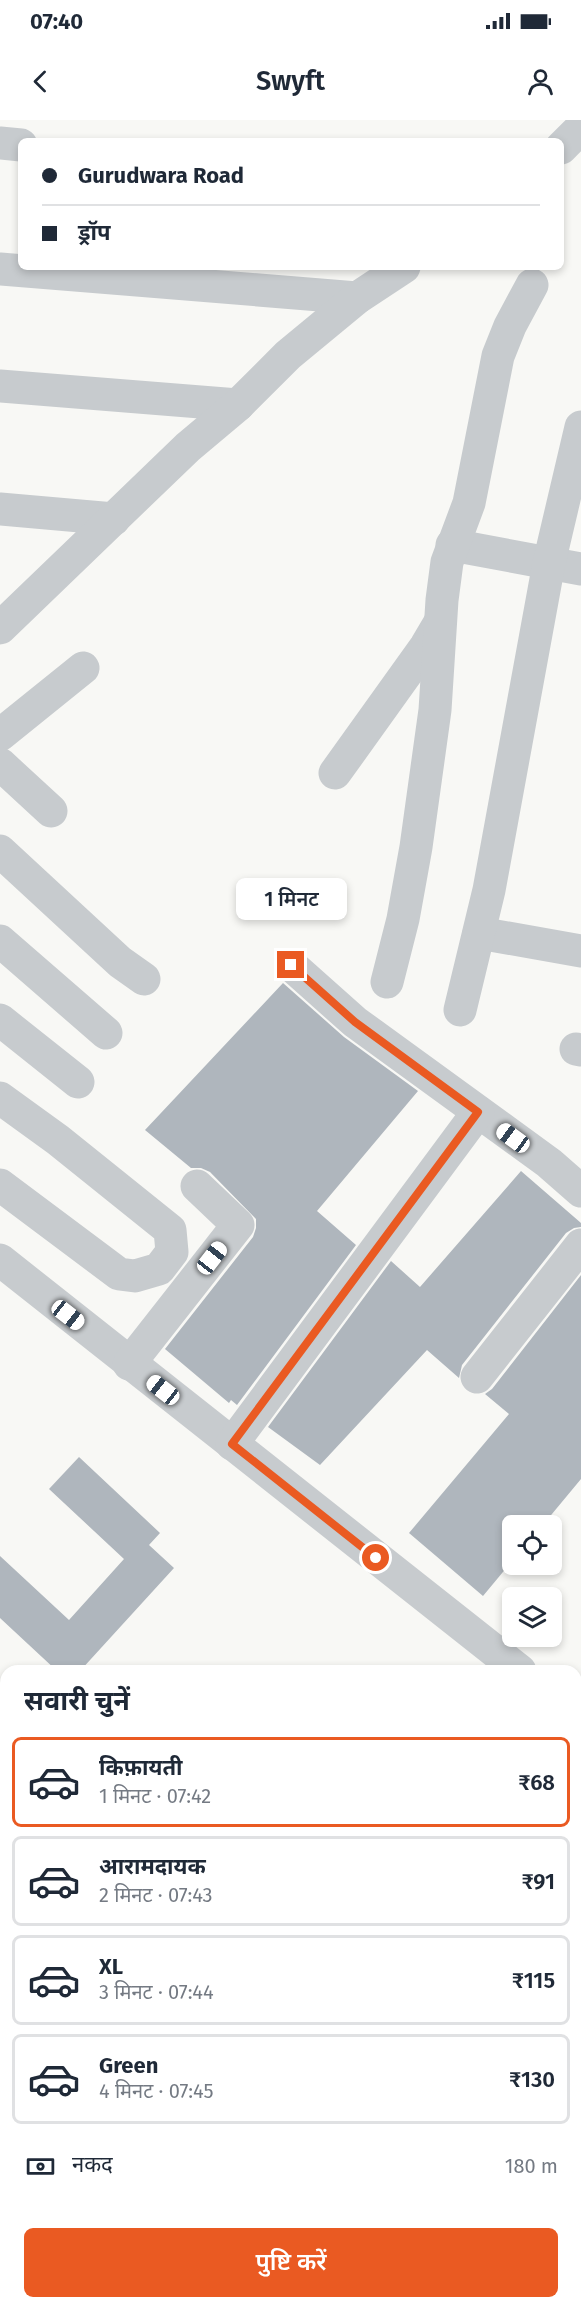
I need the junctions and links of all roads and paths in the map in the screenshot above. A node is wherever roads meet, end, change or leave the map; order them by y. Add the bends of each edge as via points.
1 (581, 128) edge
2 (0, 143) edge
3 (18, 144) edge
4 (564, 145) edge
5 (0, 269) edge
6 (399, 270) edge
7 (532, 285) dead end
8 (357, 298) junction
9 (0, 386) edge
10 (238, 405) junction
11 (581, 427) edge
12 (0, 509) edge
13 (114, 519) junction
14 (452, 545) junction
15 (549, 563) junction
16 (581, 569) edge
17 (441, 620) junction
18 (2, 624) edge
19 (83, 668) dead end
20 (0, 735) edge
21 (0, 764) edge
22 (335, 772) dead end
23 (51, 812) dead end
24 (0, 852) edge
25 (479, 933) junction
26 (0, 941) edge
27 (581, 951) edge
28 (291, 965) dead end
29 (144, 979) dead end
30 (387, 982) dead end
31 (460, 1010) dead end
32 (0, 1020) edge
33 (106, 1034) dead end
34 (78, 1082) dead end
35 (0, 1098) edge
36 (478, 1112) junction
37 (0, 1185) edge
38 (196, 1186) dead end
39 (581, 1191) edge
40 (581, 1245) edge
41 (0, 1260) edge
42 (129, 1364) junction
43 (477, 1377) dead end
44 (232, 1444) junction
45 (512, 1665) edge

1 - 4 street
2 - 3 street
5 - 8 street
6 - 8 street
7 - 14 street via 498,356 469,503
8 - 10 street via 288,355
9 - 10 street
10 - 13 street
11 - 15 street
12 - 13 street
13 - 18 street
14 - 15 street
14 - 17 street
15 - 16 street
15 - 25 street
17 - 22 street
17 - 30 street via 435,710 416,848
19 - 20 street
21 - 23 street
24 - 29 street via 120,962
25 - 27 street
25 - 31 street
26 - 33 street
28 - 36 street via 355,1022
32 - 34 street
35 - 37 street via 170,1230 172,1252 159,1269 135,1276 119,1274
36 - 39 street
36 - 44 street
38 - 42 street via 238,1225
40 - 43 street
41 - 42 street
42 - 44 street
44 - 45 street

